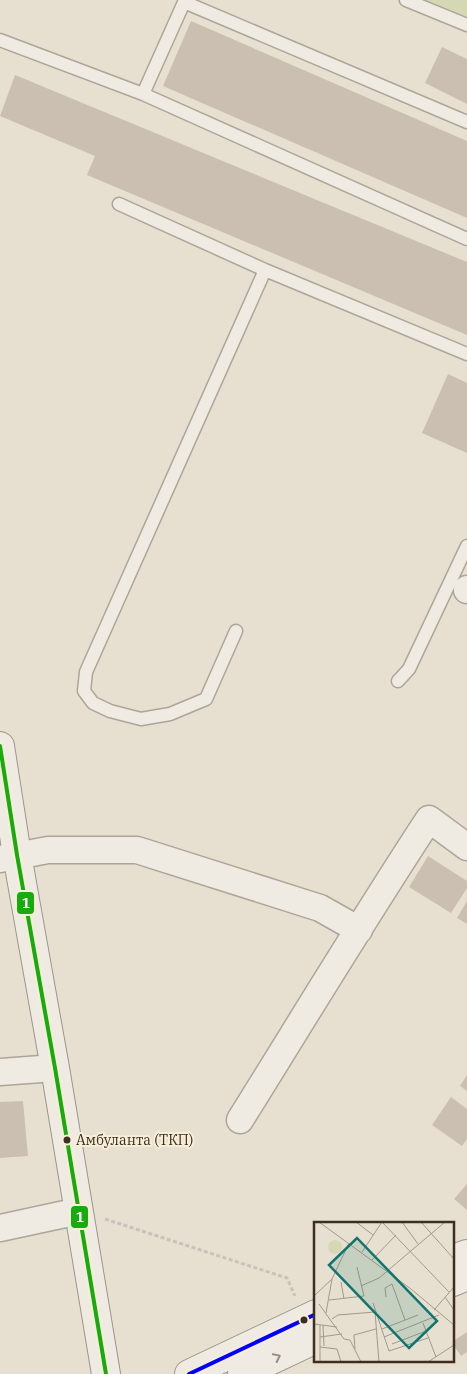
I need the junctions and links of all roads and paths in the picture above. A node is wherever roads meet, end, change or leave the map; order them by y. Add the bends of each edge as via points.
1 (406, 0) edge
2 (185, 1) edge
3 (467, 25) edge
4 (0, 40) edge
5 (143, 94) junction
6 (467, 122) edge
7 (119, 204) dead end
8 (467, 239) edge
9 (265, 270) junction
10 (467, 354) edge
11 (467, 546) edge
12 (236, 630) dead end
13 (398, 681) dead end
14 (0, 746) edge
15 (467, 847) edge
16 (8, 857) edge
17 (359, 930) junction
18 (55, 1068) junction
19 (0, 1072) edge
20 (240, 1120) dead end
21 (79, 1211) junction
22 (0, 1228) edge
23 (467, 1254) edge
24 (454, 1259) edge
25 (467, 1276) edge
26 (454, 1282) edge
27 (312, 1324) edge
28 (106, 1374) edge
29 (189, 1374) edge
30 (242, 1374) edge

1 - 3 lane
2 - 5 lane
2 - 6 lane
4 - 5 lane
5 - 8 lane
7 - 9 lane
9 - 10 lane
9 - 12 lane via 86,672 84,691 92,703 110,711 141,719 170,714 206,699
11 - 13 lane via 409,669
14 - 16 street
15 - 17 street via 429,819
16 - 17 street via 48,850 137,850 320,908
16 - 18 street
17 - 20 street
18 - 19 street
18 - 21 street
21 - 22 street
21 - 27 path via 287,1278
21 - 28 street
23 - 24 street
25 - 26 street
27 - 29 street
30 -> 27 street

